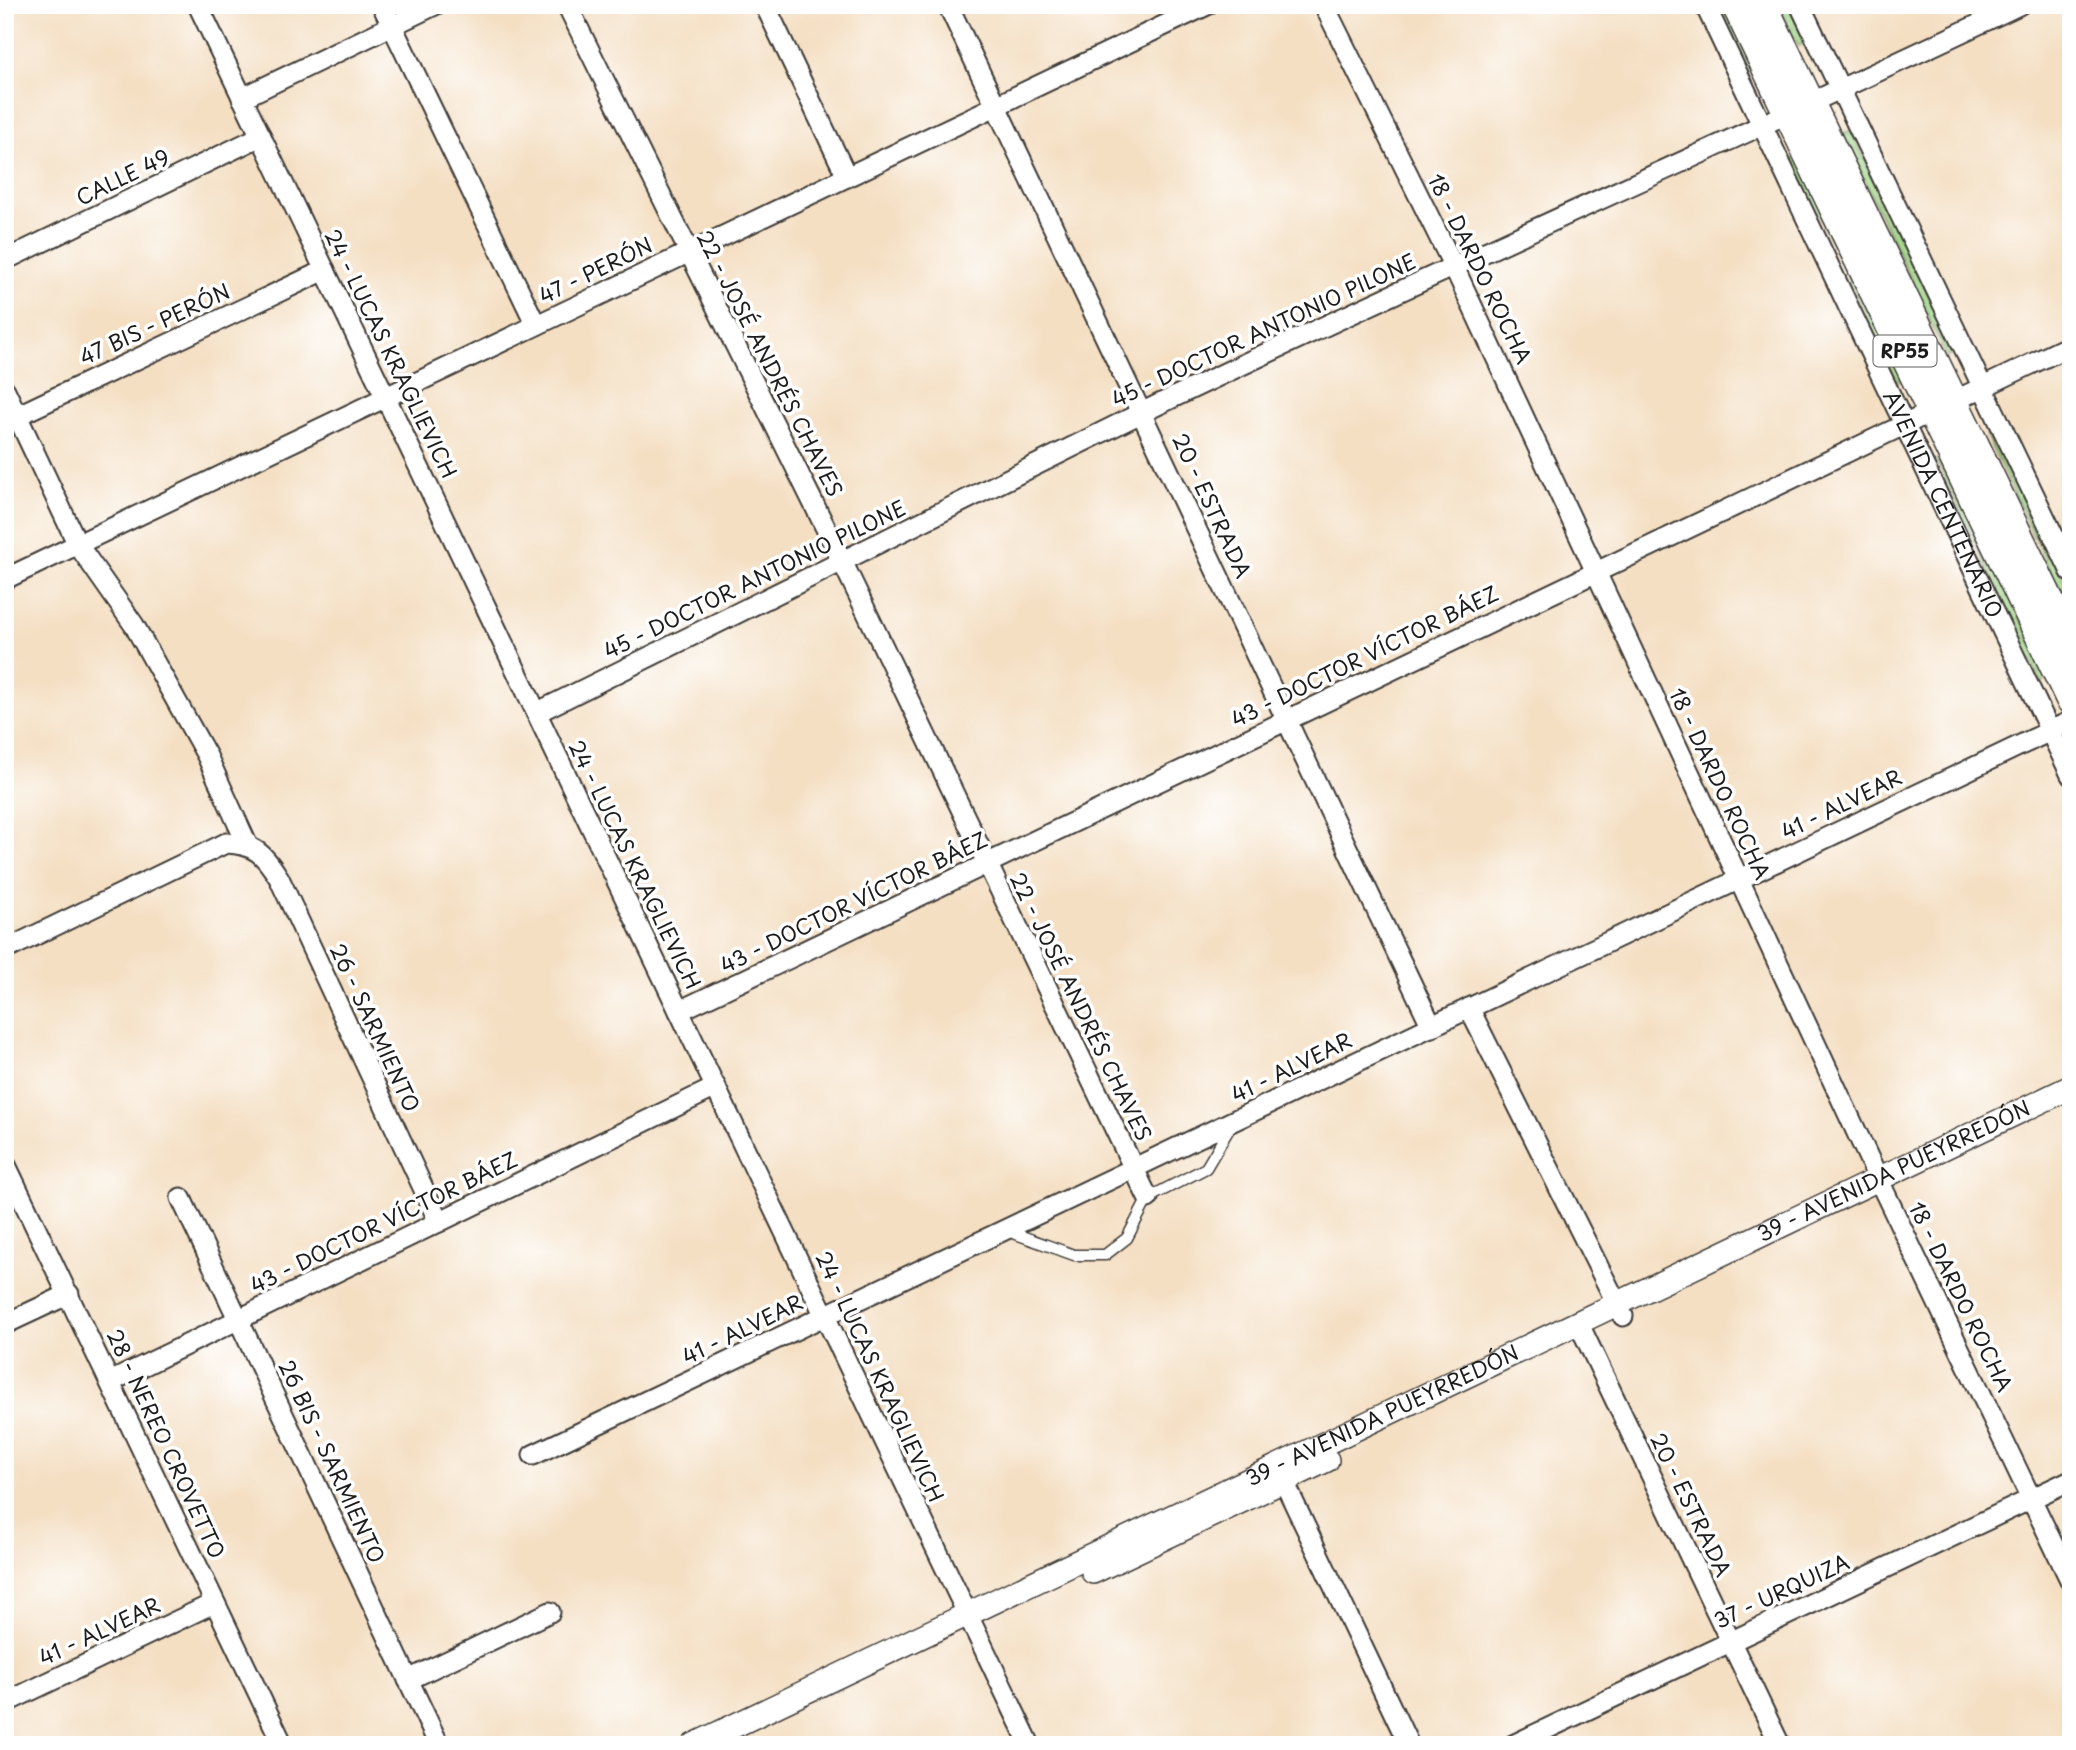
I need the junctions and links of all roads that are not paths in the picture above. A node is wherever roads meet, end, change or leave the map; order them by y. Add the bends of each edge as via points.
1 (198, 5) edge
2 (382, 5) edge
3 (435, 5) edge
4 (567, 5) edge
5 (765, 5) edge
6 (948, 5) edge
7 (1207, 5) edge
8 (1324, 5) edge
9 (1704, 5) edge
10 (1737, 5) edge
11 (1762, 5) edge
12 (1800, 5) edge
13 (2019, 5) edge
14 (392, 26) junction
15 (1840, 90) junction
16 (242, 98) junction
17 (996, 106) junction
18 (1788, 116) junction
19 (261, 136) junction
20 (847, 177) junction
21 (688, 253) junction
22 (5, 260) edge
23 (1454, 267) junction
24 (325, 270) junction
25 (536, 325) junction
26 (2071, 345) edge
27 (1982, 387) junction
28 (5, 390) edge
29 (385, 397) junction
30 (1943, 406) junction
31 (1143, 413) junction
32 (11, 419) edge
33 (1902, 426) junction
34 (78, 545) junction
35 (843, 563) junction
36 (1597, 571) junction
37 (2071, 572) edge
38 (5, 579) edge
39 (2071, 647) edge
40 (2071, 699) edge
41 (536, 713) junction
42 (1287, 720) junction
43 (2071, 721) edge
44 (2051, 731) junction
45 (2071, 775) edge
46 (247, 844) junction
47 (986, 865) junction
48 (1738, 880) junction
49 (5, 950) edge
50 (1469, 1009) junction
51 (679, 1012) junction
52 (1432, 1027) junction
53 (716, 1087) junction
54 (2071, 1087) edge
55 (2071, 1103) edge
56 (1234, 1121) junction
57 (5, 1163) edge
58 (1134, 1168) junction
59 (1881, 1185) junction
60 (181, 1198) dead end
61 (1148, 1198) junction
62 (439, 1222) junction
63 (1005, 1230) junction
64 (69, 1294) junction
65 (1620, 1310) junction
66 (825, 1316) junction
67 (238, 1319) junction
68 (5, 1324) edge
69 (1581, 1329) junction
70 (110, 1382) junction
71 (533, 1455) dead end
72 (1280, 1474) junction
73 (2071, 1480) edge
74 (2031, 1499) junction
75 (2071, 1582) edge
76 (214, 1603) junction
77 (550, 1612) dead end
78 (971, 1621) junction
79 (1730, 1642) junction
80 (408, 1680) junction
81 (5, 1703) edge
82 (283, 1745) edge
83 (439, 1745) edge
84 (694, 1745) edge
85 (726, 1745) edge
86 (1030, 1745) edge
87 (1409, 1745) edge
88 (1513, 1745) edge
89 (1780, 1745) edge

1 - 16 street, 24 - LUCAS KRAGLIEVICH
2 - 14 street
3 - 14 street
4 - 21 street, 22 - JOSÉ ANDRÉS CHAVES
5 - 20 street
6 - 17 street, 20 - ESTRADA
7 - 17 street, 47 - PERÓN
8 - 23 street, 18 - DARDO ROCHA
9 - 18 street, AVENIDA CENTENARIO
10 - 18 main road, AVENIDA CENTENARIO / RP55
11 - 18 main road, AVENIDA CENTENARIO / RP55
12 - 15 street
13 - 15 street, 45 - DOCTOR ANTONIO PILONE
14 - 16 street
14 - 25 street
15 - 18 street, 45 - DOCTOR ANTONIO PILONE
15 - 27 street
16 - 19 street, 24 - LUCAS KRAGLIEVICH
17 - 20 street, 47 - PERÓN
17 - 31 street, 20 - ESTRADA
18 - 23 street, 45 - DOCTOR ANTONIO PILONE
18 - 30 main road, AVENIDA CENTENARIO / RP55
18 - 33 street, AVENIDA CENTENARIO
19 - 22 street, CALLE 49
19 - 24 street, 24 - LUCAS KRAGLIEVICH
20 - 21 street, 47 - PERÓN
21 - 25 street, 47 - PERÓN
21 - 35 street, 22 - JOSÉ ANDRÉS CHAVES
23 - 31 street, 45 - DOCTOR ANTONIO PILONE
23 - 36 street, 18 - DARDO ROCHA
24 - 29 street, 24 - LUCAS KRAGLIEVICH
24 - 32 street, 47 BIS - PERÓN
25 - 29 street, 47 - PERÓN
26 - 27 street, 43 - DOCTOR VÍCTOR BÁEZ
27 - 30 street, 43 - DOCTOR VÍCTOR BÁEZ
27 - 37 street
28 - 32 street
29 - 34 street, 47 - PERÓN
29 - 41 street, 24 - LUCAS KRAGLIEVICH
30 - 33 street, 43 - DOCTOR VÍCTOR BÁEZ
30 - 39 main road, AVENIDA CENTENARIO / RP55
30 - 40 main road, AVENIDA CENTENARIO / RP55
31 - 35 street, 45 - DOCTOR ANTONIO PILONE
31 - 42 street, 20 - ESTRADA
32 - 34 street
33 - 36 street, 43 - DOCTOR VÍCTOR BÁEZ
33 - 44 street, AVENIDA CENTENARIO
34 - 38 street, 47 - PERÓN
34 - 46 street via 134,625 207,756
35 - 41 street, 45 - DOCTOR ANTONIO PILONE
35 - 47 street, 22 - JOSÉ ANDRÉS CHAVES
36 - 42 street, 43 - DOCTOR VÍCTOR BÁEZ
36 - 48 street, 18 - DARDO ROCHA
41 - 51 street, 24 - LUCAS KRAGLIEVICH
42 - 47 street, 43 - DOCTOR VÍCTOR BÁEZ
42 - 52 street, 20 - ESTRADA
43 - 44 street, 41 - ALVEAR
44 - 45 street, AVENIDA CENTENARIO
44 - 48 street, 41 - ALVEAR
46 - 49 street via 226,843
46 - 62 street, 26 - SARMIENTO via 265,855 279,878
47 - 51 street, 43 - DOCTOR VÍCTOR BÁEZ
47 - 58 street, 22 - JOSÉ ANDRÉS CHAVES
48 - 50 street, 41 - ALVEAR
48 - 59 street, 18 - DARDO ROCHA
50 - 52 street, 41 - ALVEAR
50 - 65 street
51 - 53 street, 24 - LUCAS KRAGLIEVICH
52 - 56 street, 41 - ALVEAR
53 - 62 street, 43 - DOCTOR VÍCTOR BÁEZ
53 - 66 street, 24 - LUCAS KRAGLIEVICH
54 - 59 street, 39 - AVENIDA PUEYRREDÓN
55 - 59 street, 39 - AVENIDA PUEYRREDÓN
56 - 58 street, 41 - ALVEAR
56 - 61 lane via 1206,1168
57 - 64 street, 28 - NEREO CROVETTO
58 - 61 street, 22 - JOSÉ ANDRÉS CHAVES
58 - 63 street, 41 - ALVEAR
59 - 65 street, 39 - AVENIDA PUEYRREDÓN
59 - 74 street, 18 - DARDO ROCHA
60 - 67 street, 26 BIS - SARMIENTO
61 - 63 lane via 1127,1238 1105,1255 1074,1255
62 - 67 street, 43 - DOCTOR VÍCTOR BÁEZ
63 - 66 street, 41 - ALVEAR
64 - 68 street
64 - 70 street, 28 - NEREO CROVETTO
65 - 69 street, 39 - AVENIDA PUEYRREDÓN
66 - 71 street, 41 - ALVEAR
66 - 78 street, 24 - LUCAS KRAGLIEVICH
67 - 70 street, 43 - DOCTOR VÍCTOR BÁEZ
67 - 80 street, 26 BIS - SARMIENTO
69 - 72 street, 39 - AVENIDA PUEYRREDÓN
69 - 79 street, 20 - ESTRADA
70 - 76 street, 28 - NEREO CROVETTO
72 - 78 street, 39 - AVENIDA PUEYRREDÓN
72 - 87 street
73 - 74 street, 37 - URQUIZA
74 - 75 street, 18 - DARDO ROCHA
74 - 79 street, 37 - URQUIZA
76 - 81 street, 41 - ALVEAR
76 - 82 street, 28 - NEREO CROVETTO
77 - 80 street
78 - 84 street, 39 - AVENIDA PUEYRREDÓN
78 - 85 street, 39 - AVENIDA PUEYRREDÓN
78 - 86 street, 24 - LUCAS KRAGLIEVICH
79 - 88 street, 37 - URQUIZA
79 - 89 street, 20 - ESTRADA
80 - 83 street, 26 BIS - SARMIENTO

